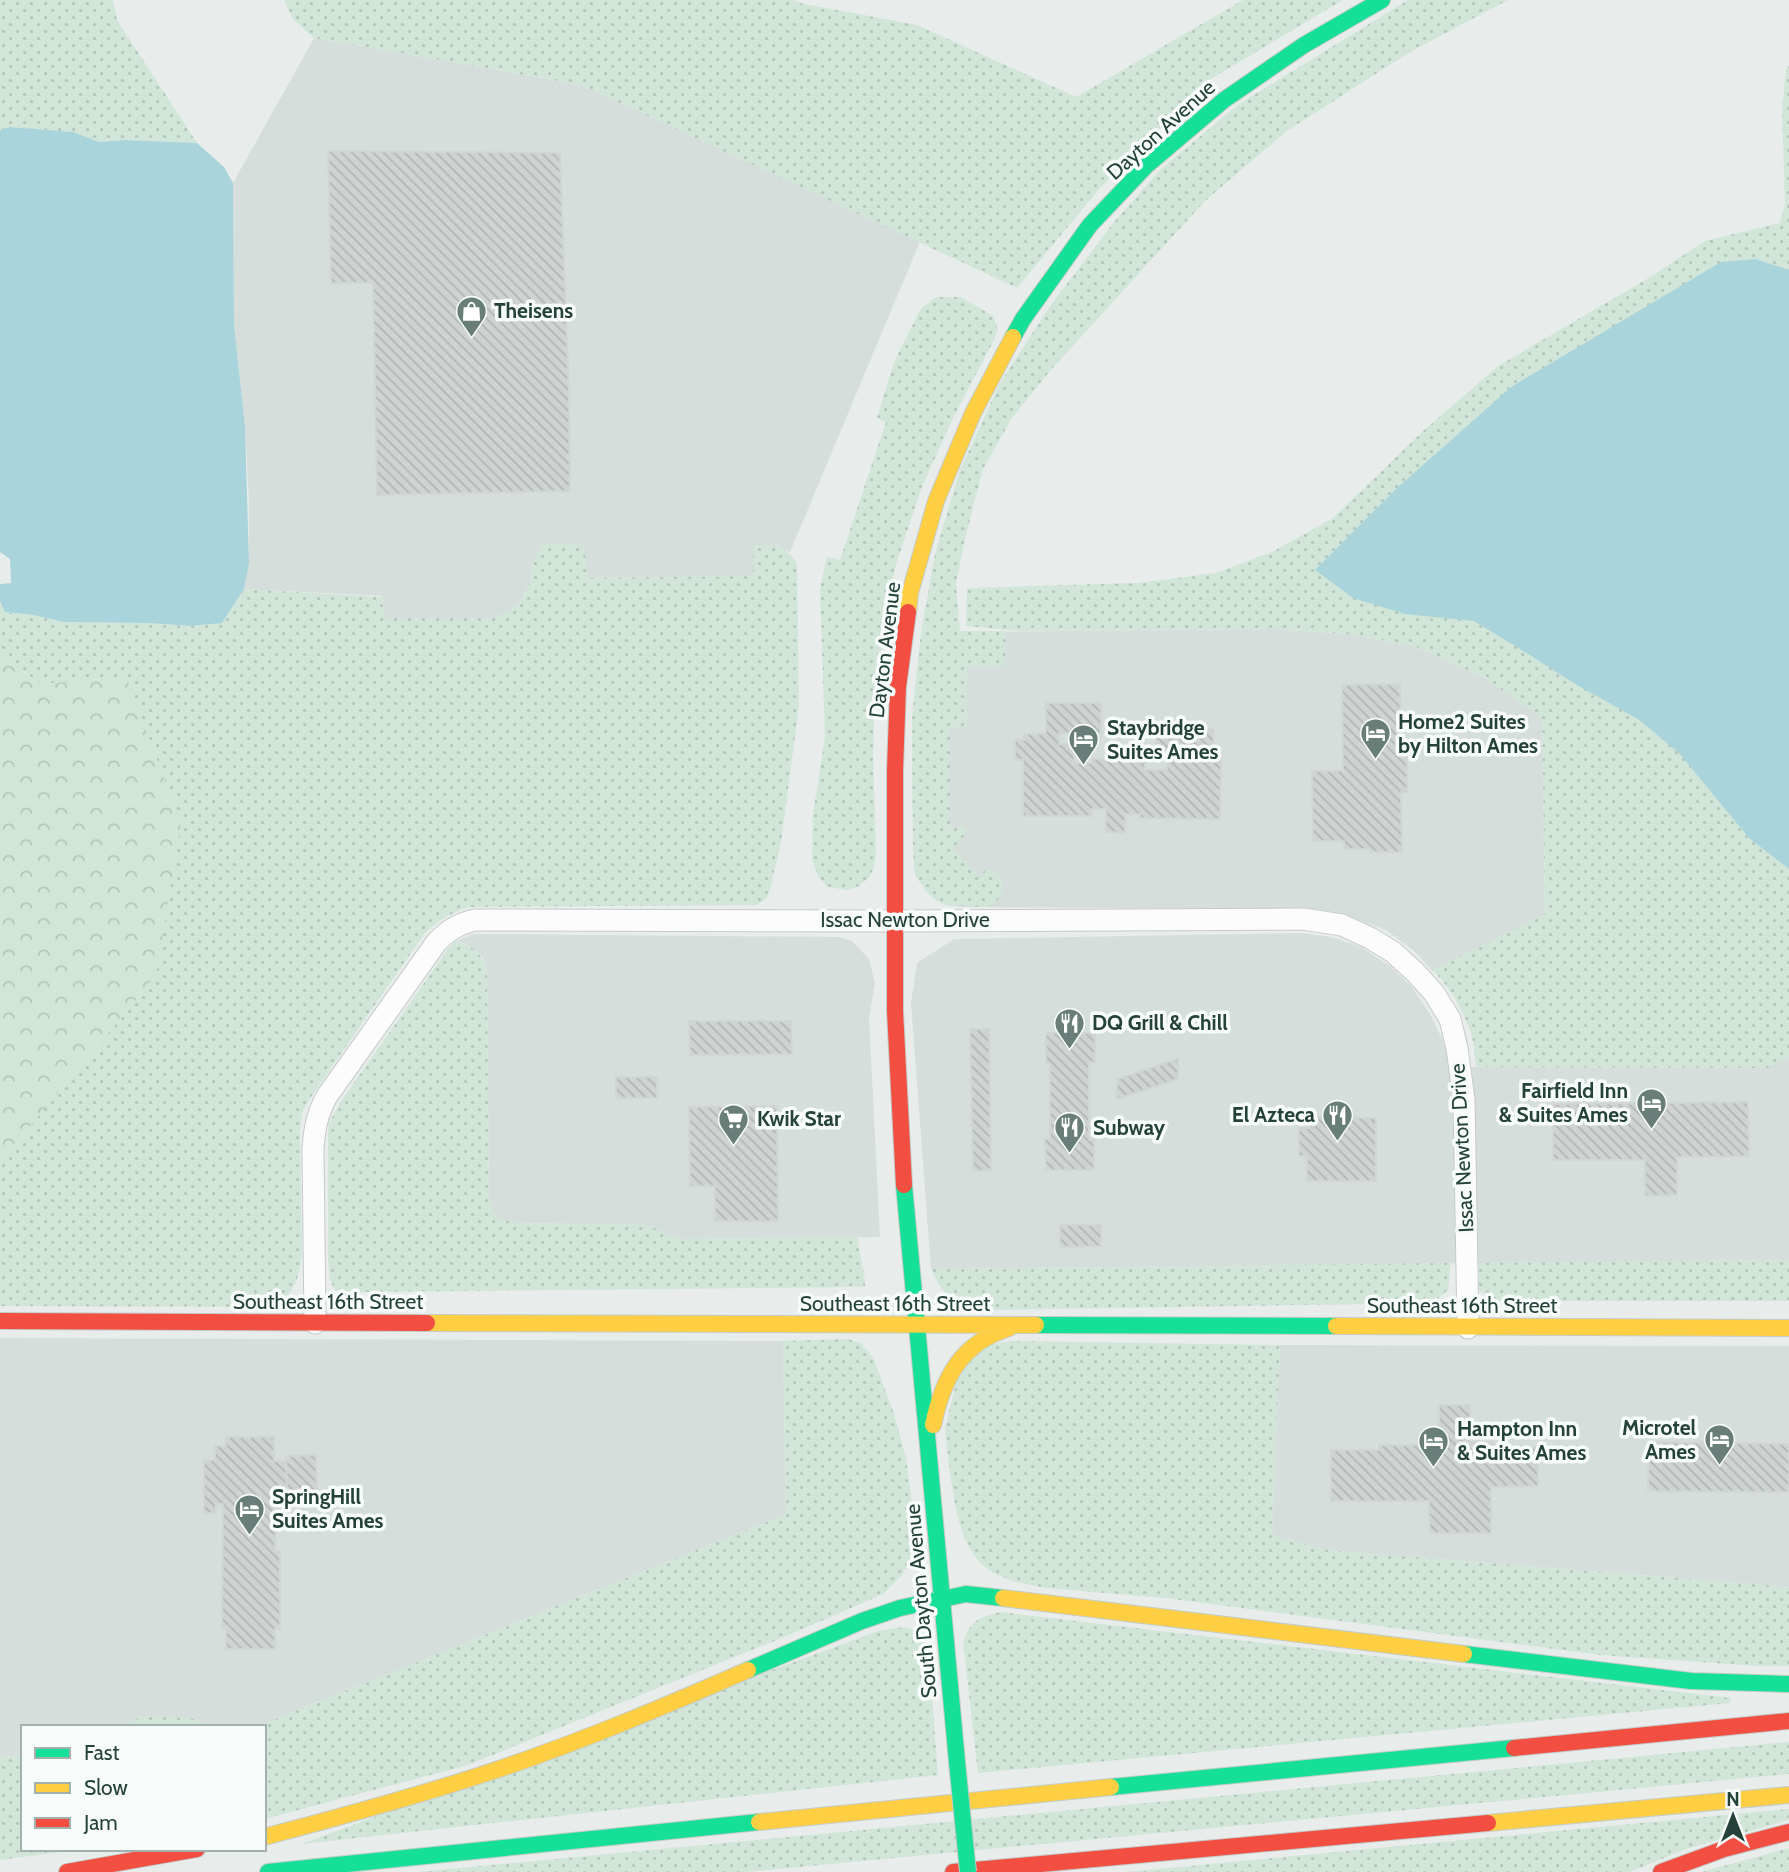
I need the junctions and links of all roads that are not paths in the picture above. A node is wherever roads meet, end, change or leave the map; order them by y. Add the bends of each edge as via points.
1 (1382, 0) edge
2 (894, 921) junction
3 (0, 1321) edge
4 (315, 1323) junction
5 (916, 1325) junction
6 (1020, 1326) junction
7 (1468, 1328) junction
8 (1789, 1328) edge
9 (929, 1459) junction
10 (942, 1597) junction
11 (1789, 1684) edge
12 (1789, 1721) edge
13 (1789, 1795) edge
14 (1789, 1832) edge
15 (266, 1836) edge
16 (186, 1851) edge
17 (67, 1872) edge
18 (268, 1872) edge
19 (953, 1872) edge
20 (968, 1872) edge
21 (1661, 1872) edge

1 - 2 main road, Dayton Avenue via 1304,45 1224,100 1146,166 1090,225 1023,319 973,413 936,501 909,593 898,687
2 - 4 street, Issac Newton Drive via 475,920 449,929 319,1110 313,1150
2 - 5 main road, Dayton Avenue via 902,1170
2 - 7 street, Issac Newton Drive via 1303,919 1342,925 1393,953 1434,993 1450,1019 1457,1048 1464,1100
3 - 4 main road, Southeast 16th Street
4 - 5 main road, Southeast 16th Street
5 - 6 main road, Southeast 16th Street
5 - 9 main road, South Dayton Avenue
6 - 7 main road, Southeast 16th Street
6 - 9 main road via 985,1337 959,1359 941,1391
7 - 8 main road, Southeast 16th Street
9 - 10 main road, South Dayton Avenue
10 - 11 main road via 966,1594 1691,1681
10 - 15 main road via 862,1621 627,1722 491,1772
10 - 20 main road, South Dayton Avenue, bridge
12 - 18 main road
13 - 19 main road
14 - 21 main road
16 - 17 main road

